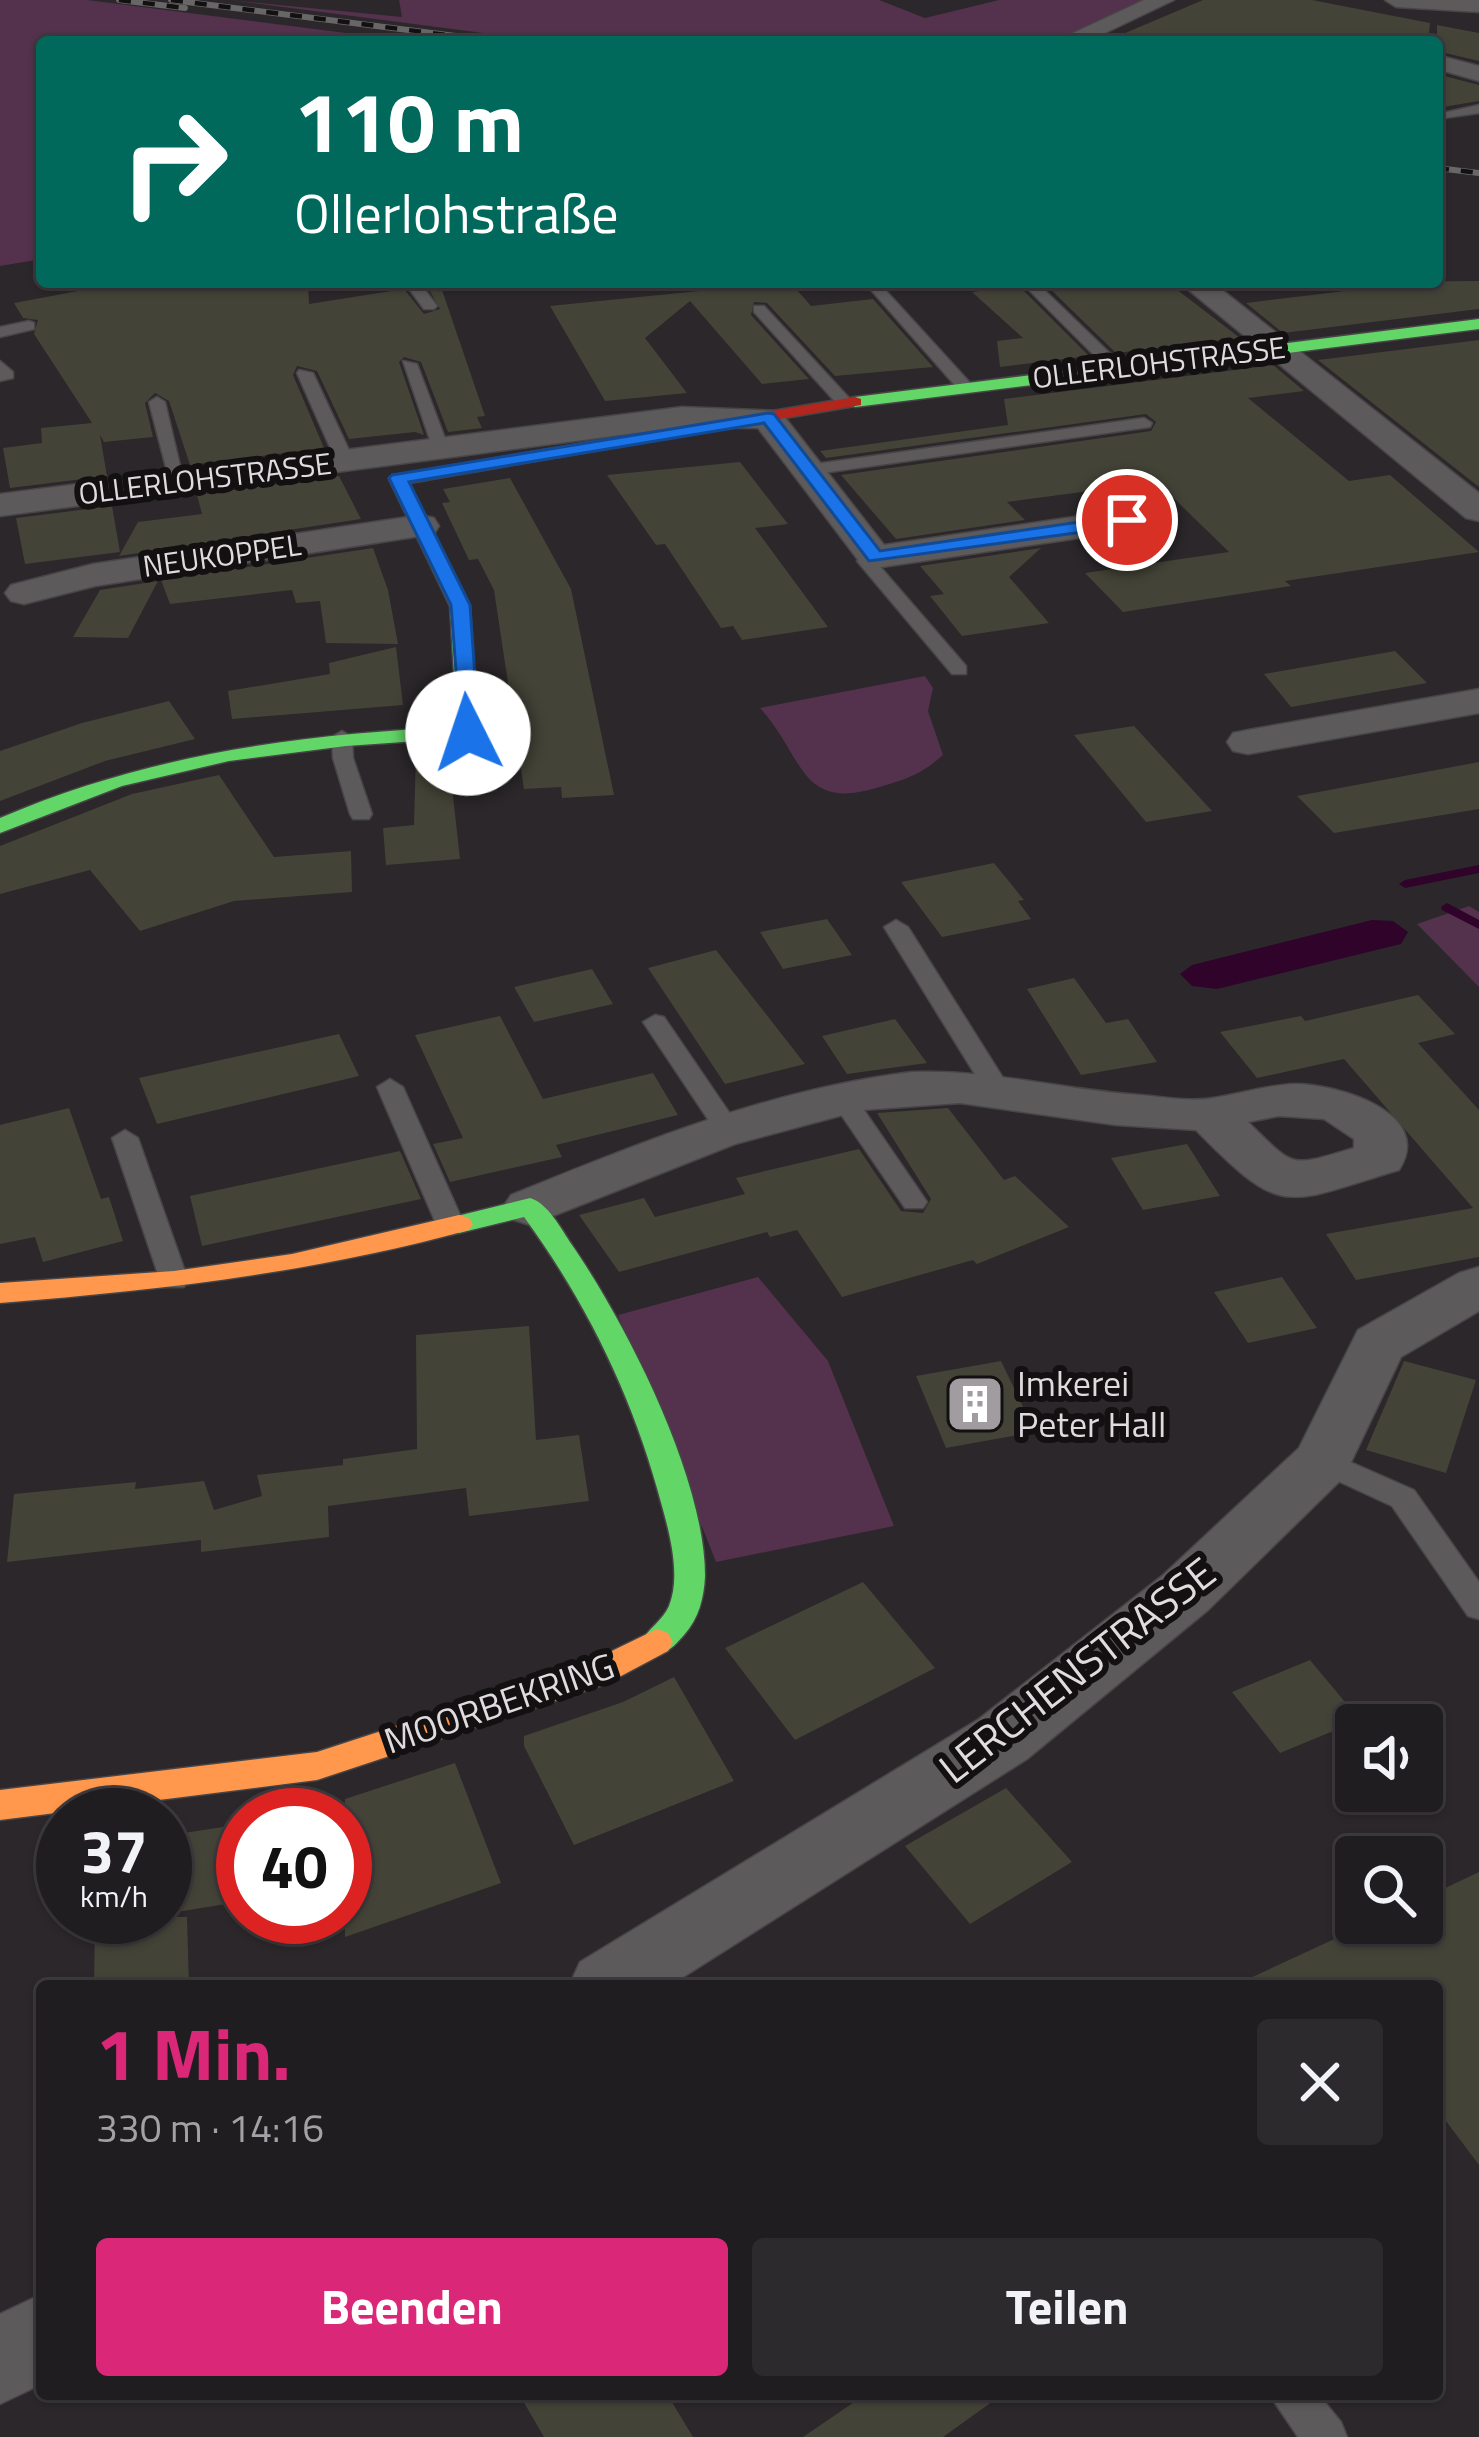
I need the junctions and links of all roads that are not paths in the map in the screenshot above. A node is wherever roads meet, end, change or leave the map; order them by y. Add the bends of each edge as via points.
1 (1163, 0) edge
2 (1396, 0) edge
3 (1479, 5) edge
4 (1080, 36) edge
5 (1443, 64) edge
6 (1479, 74) edge
7 (1479, 110) edge
8 (1444, 114) dead end
9 (416, 288) edge
10 (876, 288) edge
11 (1034, 288) edge
12 (1201, 288) edge
13 (429, 306) dead end
14 (759, 309) dead end
15 (1479, 324) edge
16 (28, 326) dead end
17 (0, 332) edge
18 (1273, 348) junction
19 (409, 364) dead end
20 (0, 365) edge
21 (1116, 368) junction
22 (305, 373) dead end
23 (0, 376) edge
24 (966, 388) junction
25 (158, 402) dead end
26 (845, 404) junction
27 (768, 418) junction
28 (1144, 423) dead end
29 (441, 449) junction
30 (344, 461) junction
31 (808, 470) junction
32 (179, 483) junction
33 (0, 506) edge
34 (1479, 510) edge
35 (1127, 520) dead end
36 (422, 526) junction
37 (875, 557) junction
38 (24, 593) dead end
39 (959, 670) dead end
40 (1479, 701) edge
41 (342, 737) junction
42 (1248, 742) dead end
43 (361, 814) dead end
44 (0, 826) edge
45 (896, 927) dead end
46 (656, 1022) dead end
47 (390, 1087) dead end
48 (998, 1089) junction
49 (842, 1097) junction
50 (1211, 1115) dead end
51 (728, 1130) junction
52 (125, 1138) dead end
53 (914, 1202) dead end
54 (530, 1207) junction
55 (452, 1226) junction
56 (174, 1280) junction
57 (1479, 1286) edge
58 (0, 1292) edge
59 (1323, 1461) junction
60 (1479, 1607) edge
61 (0, 1804) edge
62 (616, 1980) edge
63 (36, 2340) edge
64 (0, 2362) edge
65 (1295, 2400) edge
66 (1326, 2437) edge

1 - 4 street
2 - 3 street
5 - 6 street
7 - 8 lane
9 - 13 lane
10 - 24 lane
11 - 21 lane
12 - 18 street
14 - 26 lane
15 - 18 street, OLLERLOHSTRASSE
16 - 17 lane
18 - 21 street, OLLERLOHSTRASSE
18 - 34 street
19 - 29 lane
20 - 23 lane via 7,375
21 - 24 street, OLLERLOHSTRASSE
22 - 30 lane
24 - 26 street, OLLERLOHSTRASSE
25 - 32 lane
26 - 27 street, OLLERLOHSTRASSE
27 - 29 street, OLLERLOHSTRASSE via 682,417
27 - 31 street
27 - 36 street, OLLERLOHSTRASSE via 398,478
28 - 31 lane
29 - 30 street, OLLERLOHSTRASSE
30 - 32 street, OLLERLOHSTRASSE
31 - 37 street
32 - 33 street, OLLERLOHSTRASSE
35 - 37 street
36 - 38 street, NEUKOPPEL via 93,575
36 - 41 street via 460,605 468,733
37 - 39 lane via 866,561
40 - 42 street
41 - 43 lane
41 - 44 street via 147,769
45 - 48 lane
46 - 51 lane
47 - 55 lane
48 - 49 street
48 - 50 street
49 - 51 street
49 - 53 lane
51 - 54 street
52 - 56 lane
54 - 55 street
54 - 61 street, MOORBEKRING via 578,1269 650,1414 689,1546 685,1610 653,1646 594,1675 316,1766
55 - 56 street
56 - 58 street
57 - 59 street, LERCHENSTRASSE via 1378,1344
59 - 60 lane via 1403,1498
59 - 62 street, LERCHENSTRASSE via 1185,1593 1003,1739
63 - 64 street
65 - 66 lane

